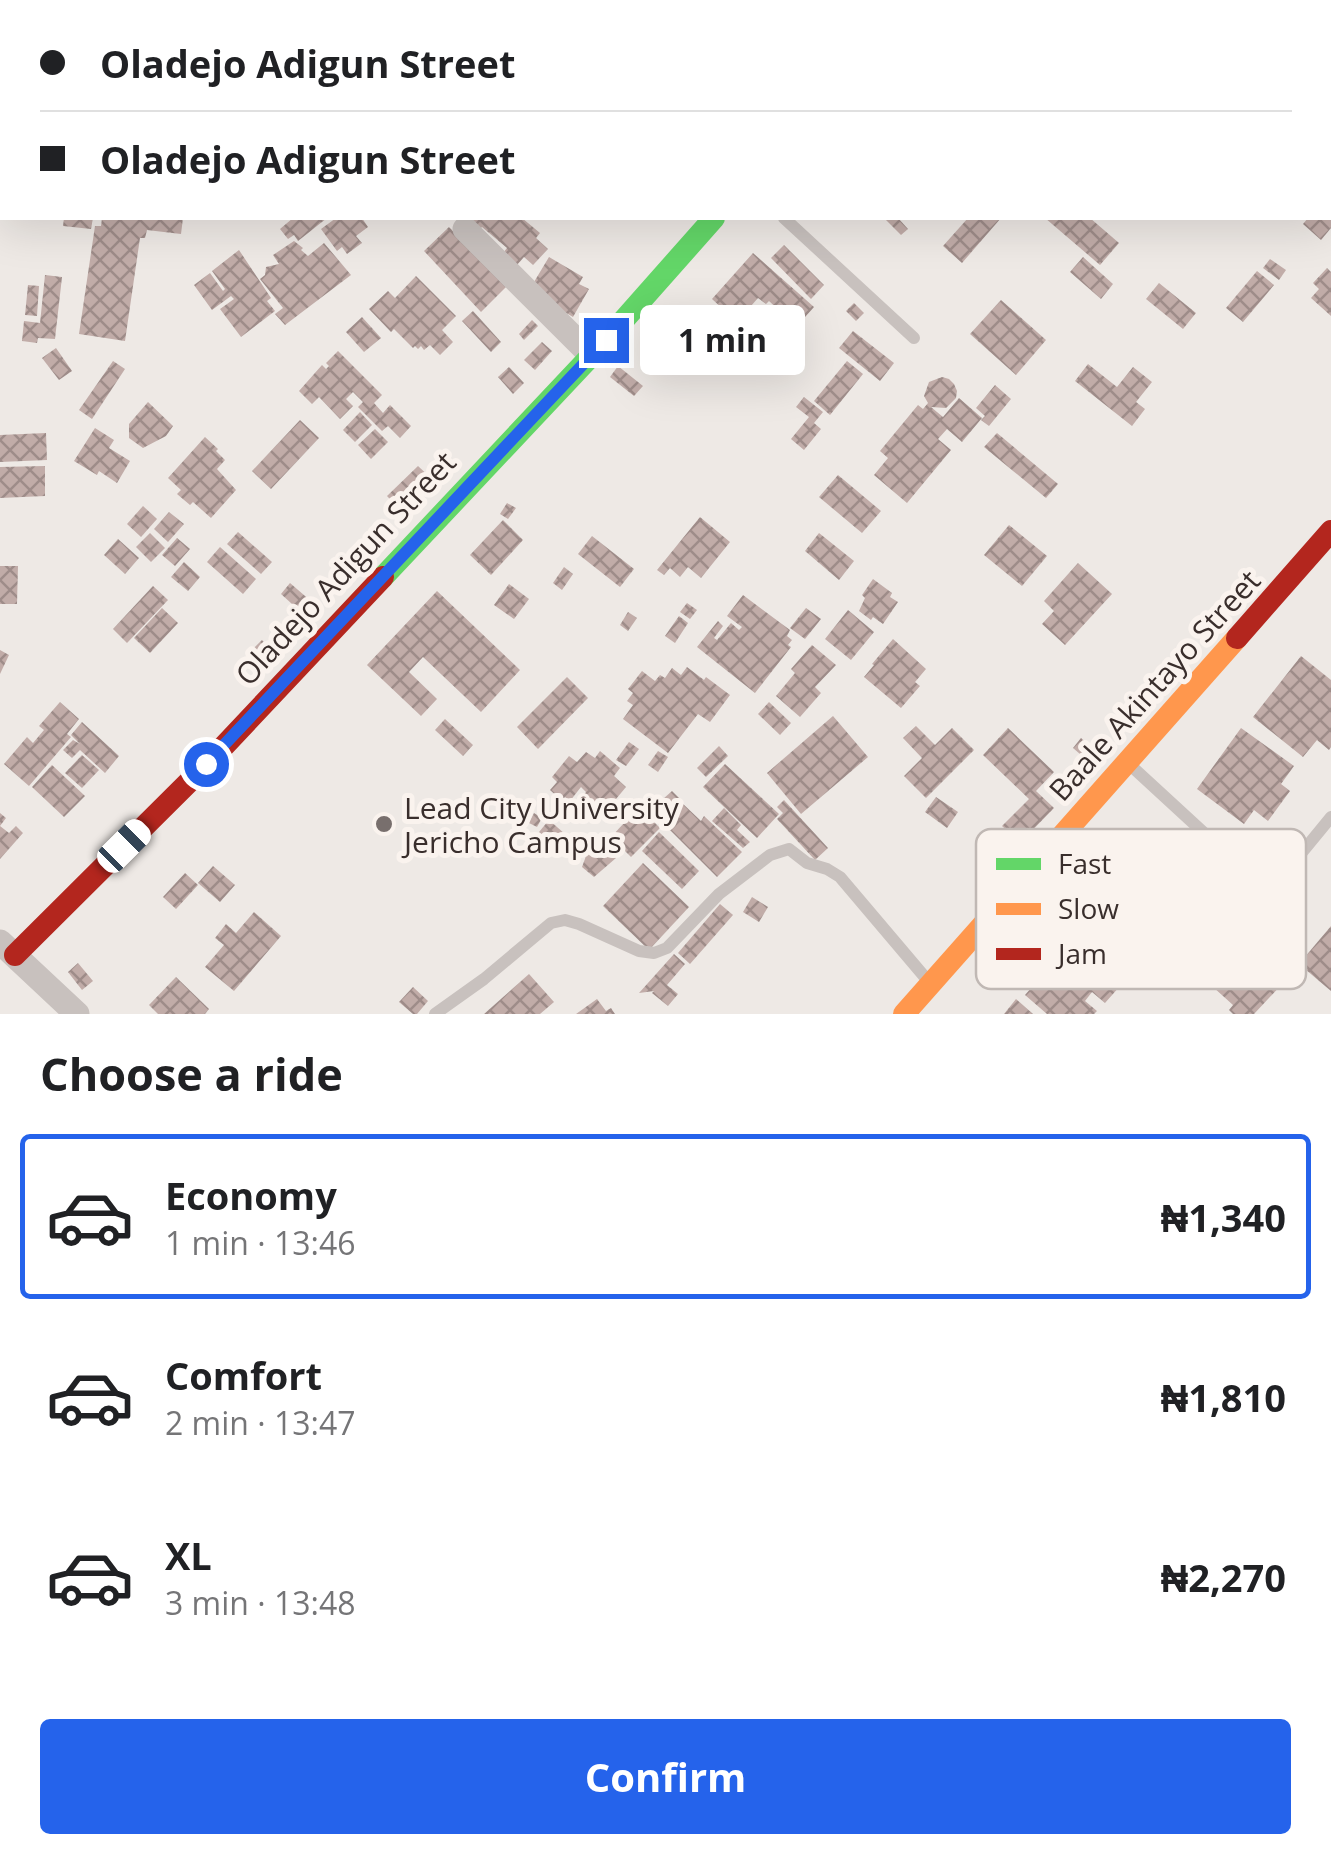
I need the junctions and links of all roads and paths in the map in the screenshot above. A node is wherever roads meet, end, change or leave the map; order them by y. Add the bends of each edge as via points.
1 (712, 220) edge
2 (786, 220) edge
3 (466, 229) dead end
4 (914, 338) dead end
5 (592, 355) junction
6 (1331, 532) edge
7 (1126, 762) junction
8 (1331, 817) edge
9 (1067, 829) edge
10 (1199, 829) edge
11 (1306, 847) edge
12 (976, 933) edge
13 (8, 949) edge
14 (931, 984) junction
15 (77, 1014) edge
16 (435, 1014) edge
17 (904, 1014) edge

1 - 5 street, Oladejo Adigun Street
2 - 4 lane
3 - 5 street
5 - 13 street, Oladejo Adigun Street via 206,764
6 - 7 street, Baale Akintayo Street
7 - 9 street, Baale Akintayo Street
7 - 10 lane
8 - 11 lane
12 - 14 street, Baale Akintayo Street
13 - 15 street
14 - 16 lane via 840,877 790,849 770,855 719,894 666,948 639,951 579,924 550,923
14 - 17 street, Baale Akintayo Street

